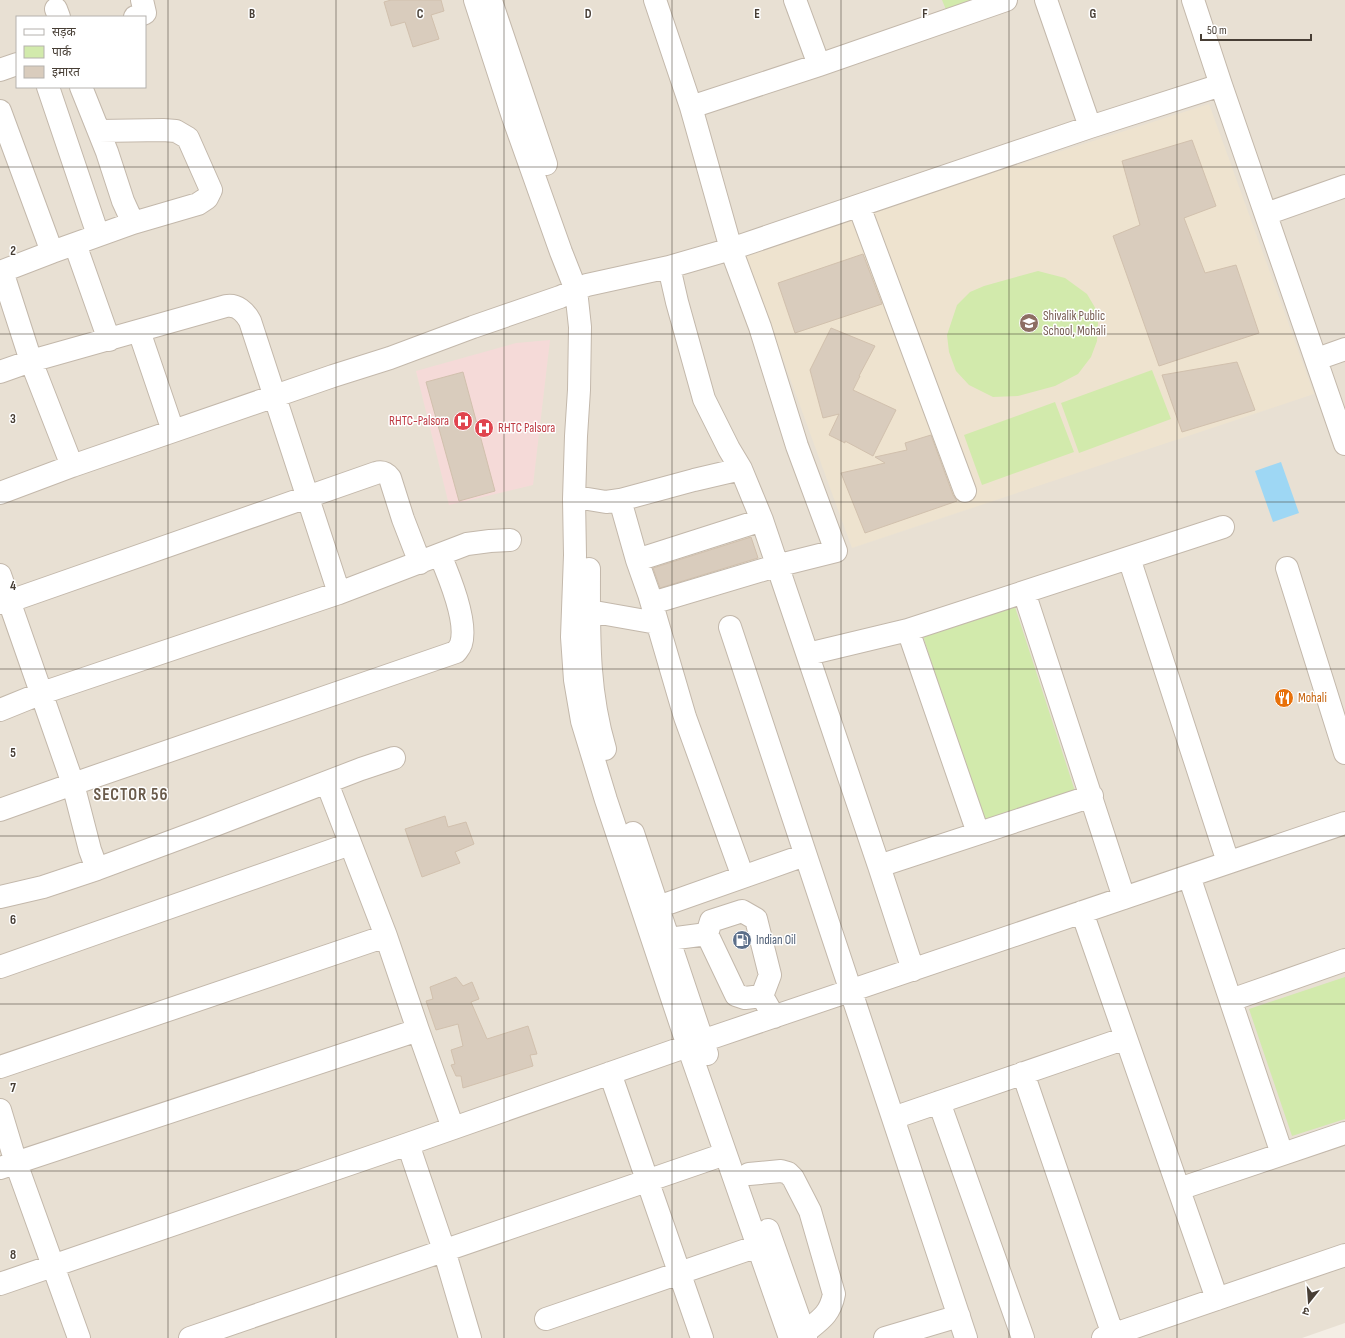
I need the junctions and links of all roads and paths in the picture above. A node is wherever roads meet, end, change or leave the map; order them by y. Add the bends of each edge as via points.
1 (142, 0) edge
2 (475, 0) edge
3 (491, 0) edge
4 (655, 0) edge
5 (795, 0) edge
6 (1006, 0) edge
7 (1046, 0) edge
8 (1193, 0) edge
9 (138, 16) edge
10 (16, 64) edge
11 (819, 65) junction
12 (0, 70) edge
13 (1221, 85) junction
14 (48, 88) edge
15 (80, 88) edge
16 (691, 106) junction
17 (0, 111) edge
18 (1090, 127) junction
19 (99, 131) junction
20 (1345, 186) edge
21 (859, 206) junction
22 (1266, 214) junction
23 (133, 223) junction
24 (98, 235) junction
25 (75, 244) junction
26 (731, 249) junction
27 (52, 252) junction
28 (669, 267) junction
29 (1, 272) edge
30 (581, 287) junction
31 (139, 331) junction
32 (109, 340) junction
33 (1345, 349) edge
34 (1317, 359) junction
35 (32, 362) junction
36 (0, 372) edge
37 (274, 397) junction
38 (173, 431) junction
39 (1345, 444) edge
40 (72, 466) junction
41 (741, 469) junction
42 (965, 491) dead end
43 (0, 493) edge
44 (308, 497) junction
45 (581, 499) junction
46 (620, 500) junction
47 (762, 520) junction
48 (1223, 527) dead end
49 (510, 540) dead end
50 (440, 555) junction
51 (1128, 558) junction
52 (637, 560) junction
53 (420, 563) junction
54 (776, 566) junction
55 (1287, 568) dead end
56 (0, 575) edge
57 (1024, 592) junction
58 (339, 593) junction
59 (5, 602) edge
60 (589, 611) junction
61 (654, 613) junction
62 (730, 627) dead end
63 (908, 630) junction
64 (808, 654) junction
65 (42, 693) junction
66 (0, 710) edge
67 (1345, 753) edge
68 (394, 758) dead end
69 (327, 783) junction
70 (73, 784) junction
71 (1092, 796) junction
72 (0, 810) edge
73 (1345, 823) edge
74 (978, 833) junction
75 (350, 844) junction
76 (805, 855) junction
77 (1228, 862) junction
78 (880, 866) junction
79 (96, 869) junction
80 (1189, 876) junction
81 (743, 878) junction
82 (0, 897) edge
83 (1124, 898) junction
84 (658, 907) junction
85 (1082, 912) junction
86 (707, 934) junction
87 (386, 936) junction
88 (669, 939) junction
89 (1345, 960) edge
90 (0, 968) edge
91 (913, 970) junction
92 (850, 991) junction
93 (762, 996) junction
94 (1231, 1000) junction
95 (774, 1017) junction
96 (418, 1030) junction
97 (1126, 1038) junction
98 (695, 1044) junction
99 (0, 1068) edge
100 (610, 1073) junction
101 (1023, 1073) junction
102 (939, 1102) junction
103 (0, 1110) edge
104 (893, 1118) junction
105 (453, 1128) junction
106 (1345, 1133) edge
107 (408, 1144) junction
108 (725, 1154) junction
109 (1282, 1154) junction
110 (8, 1166) edge
111 (749, 1174) junction
112 (647, 1180) junction
113 (1179, 1189) junction
114 (758, 1246) junction
115 (444, 1250) junction
116 (1345, 1255) edge
117 (53, 1266) junction
118 (679, 1273) junction
119 (0, 1284) edge
120 (1217, 1299) junction
121 (959, 1316) junction
122 (546, 1319) dead end
123 (800, 1336) edge
124 (1108, 1336) edge
125 (79, 1338) edge
126 (190, 1338) edge
127 (470, 1338) edge
128 (702, 1338) edge
129 (885, 1338) edge
130 (966, 1338) edge
131 (1023, 1338) edge

1 - 9 street via 145,13
2 - 30 street via 561,252
3 - 30 street
4 - 16 street
5 - 11 street
6 - 11 street
7 - 18 street
8 - 13 street
10 - 12 street
11 - 16 street
13 - 18 street
13 - 22 street
14 - 24 street
15 - 19 street
16 - 26 street
17 - 27 street
18 - 21 street
19 - 23 street
19 - 23 street via 176,131 188,138 211,190 207,198 198,204
20 - 22 street
21 - 26 street
21 - 42 street
22 - 34 street
23 - 24 street
24 - 25 street
25 - 27 street
25 - 32 street
26 - 28 street
26 - 54 street via 760,327 797,446 836,551
27 - 29 street
28 - 30 street
28 - 41 street via 704,399
29 - 35 street
30 - 37 street via 560,297 390,358
30 - 45 street
31 - 32 street
31 - 37 street via 230,305 237,307 250,321
31 - 38 street
32 - 35 street
33 - 34 street
34 - 39 street
35 - 36 street
35 - 40 street
37 - 38 street
37 - 44 street
38 - 40 street
40 - 43 street
41 - 46 street
41 - 47 street
44 - 53 street via 376,473 387,474
44 - 58 street
44 - 59 street
45 - 46 street via 606,502
45 - 60 street
45 - 98 street via 575,555 572,637 575,680 582,721 608,807
46 - 52 street
47 - 52 street
47 - 54 street
48 - 51 street
49 - 50 street via 467,544
50 - 53 street
50 - 70 street via 448,572 462,624 461,645 456,652
51 - 57 street
51 - 77 street
52 - 61 street
53 - 58 street
54 - 61 street
54 - 64 street
55 - 67 street
56 - 59 street
57 - 63 street
57 - 71 street
58 - 65 street
59 - 65 street
60 - 61 street
60 - 84 street via 591,681 600,733
61 - 81 street via 685,717
62 - 76 street
63 - 64 street
63 - 74 street
64 - 78 street
65 - 66 street
65 - 70 street
68 - 69 street
69 - 75 street
69 - 79 street
70 - 72 street
70 - 79 street
71 - 74 street
71 - 83 street
73 - 77 street
74 - 78 street
75 - 87 street
75 - 90 street
76 - 81 street
76 - 92 street
77 - 80 street
78 - 91 street
79 - 82 street via 43,887
80 - 83 street
80 - 94 street
81 - 84 street
83 - 85 street
84 - 88 street
85 - 91 street
85 - 97 street
86 - 88 street
86 - 93 street via 736,995 745,998
86 - 93 street via 711,921 742,911 756,919 770,975
87 - 96 street
87 - 99 street
88 - 98 street
89 - 94 street
91 - 92 street
92 - 95 street
92 - 104 street
93 - 95 street
94 - 109 street
95 - 98 street
96 - 105 street
96 - 110 street
97 - 101 street
97 - 113 street
98 - 100 street
98 - 108 street
98 - 111 street
100 - 105 street
100 - 112 street
101 - 102 street
101 - 124 street
102 - 104 street
102 - 131 street
103 - 110 street
104 - 121 street
105 - 107 street
106 - 109 street
107 - 115 street
107 - 117 street
108 - 112 street
108 - 114 street
109 - 113 street
110 - 117 street
111 - 123 street
111 - 123 street via 781,1171 788,1173 810,1211 834,1294 828,1313
112 - 115 street
112 - 118 street
113 - 120 street
114 - 118 street
114 - 123 street
115 - 126 street
115 - 127 street
116 - 120 street
117 - 119 street
117 - 125 street
118 - 122 street
118 - 128 street
120 - 124 street
121 - 129 street
121 - 130 street

